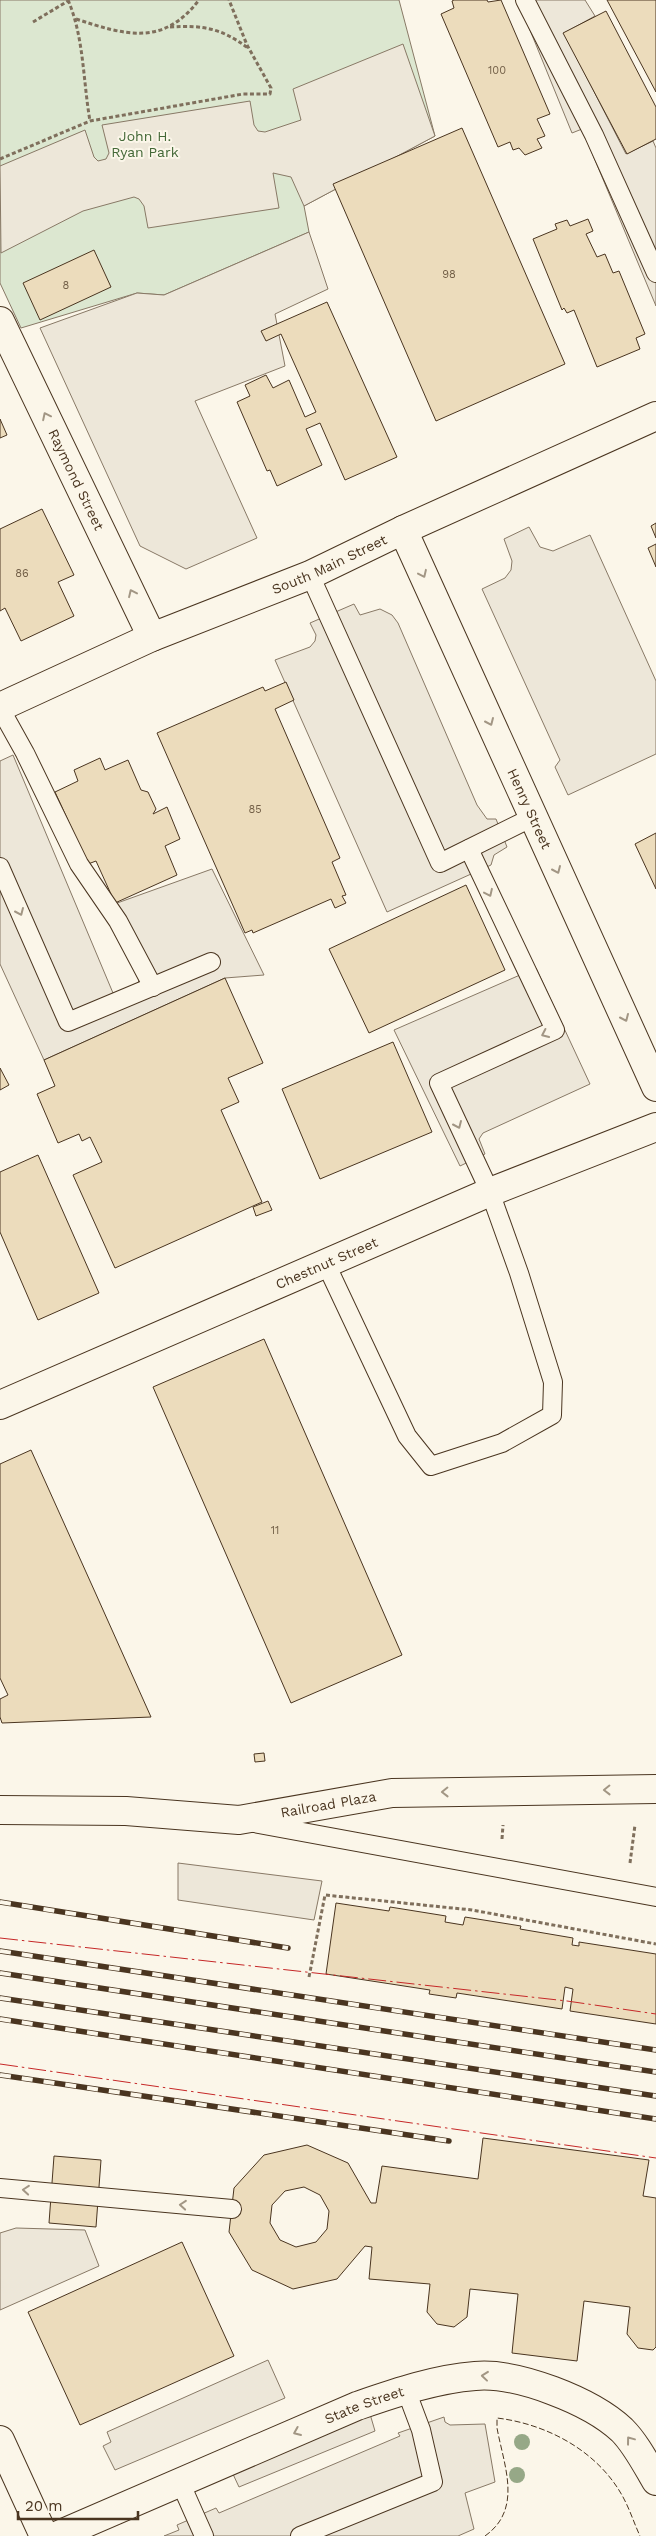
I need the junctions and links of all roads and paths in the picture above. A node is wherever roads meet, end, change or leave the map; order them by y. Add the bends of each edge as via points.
1 (68, 0) edge
2 (199, 0) edge
3 (229, 0) edge
4 (525, 0) edge
5 (76, 19) junction
6 (33, 22) dead end
7 (168, 27) junction
8 (249, 48) junction
9 (90, 121) junction
10 (0, 159) edge
11 (656, 273) edge
12 (0, 321) edge
13 (656, 416) edge
14 (403, 530) junction
15 (310, 575) junction
16 (152, 637) junction
17 (0, 708) edge
18 (533, 817) junction
19 (468, 849) junction
20 (0, 867) edge
21 (211, 962) dead end
22 (153, 987) junction
23 (656, 1087) edge
24 (656, 1127) edge
25 (490, 1192) junction
26 (326, 1264) junction
27 (0, 1406) edge
28 (656, 1789) edge
29 (0, 1810) edge
30 (636, 1818) dead end
31 (239, 1820) junction
32 (630, 1864) dead end
33 (656, 1897) edge
34 (656, 1944) edge
35 (309, 1977) dead end
36 (0, 2188) edge
37 (232, 2210) dead end
38 (406, 2390) junction
39 (0, 2440) edge
40 (656, 2481) edge
41 (180, 2482) junction
42 (44, 2536) edge
43 (56, 2536) edge
44 (204, 2536) edge
45 (300, 2536) edge

1 - 5 path
1 - 6 path
2 - 7 path via 186,17
3 - 8 path
4 - 11 lane via 594,135
5 - 7 path via 114,32 135,34
5 - 9 path
7 - 8 path via 199,26 218,30
8 - 9 path via 271,88 270,94 243,94
9 - 10 path
16 -> 12 street, Raymond Street
13 - 14 street, South Main Street
14 - 15 street, South Main Street
14 -> 18 street, Henry Street
15 - 16 street, South Main Street
15 - 19 lane via 440,863
16 - 17 street, South Main Street
17 - 22 lane via 79,864 118,921
18 - 19 lane
18 -> 23 street, Henry Street
19 -> 25 lane via 555,1030 439,1083
20 -> 22 lane via 68,1022
21 - 22 lane
24 - 25 street, Chestnut Street
25 - 26 street, Chestnut Street
25 - 26 lane via 553,1382 552,1415 502,1443 431,1466 406,1436
26 - 27 street, Chestnut Street
28 -> 31 street, Railroad Plaza via 392,1793
29 - 31 street, Railroad Plaza via 126,1811
30 - 32 path
31 - 33 lane
34 - 35 path via 472,1910 325,1895
37 -> 36 lane
40 -> 38 street, State Street via 622,2431 594,2410 555,2391 518,2380 476,2376
38 -> 41 street, State Street via 357,2406
38 - 45 lane via 421,2430 433,2482
39 - 42 street
41 - 43 street, State Street
41 - 44 lane

